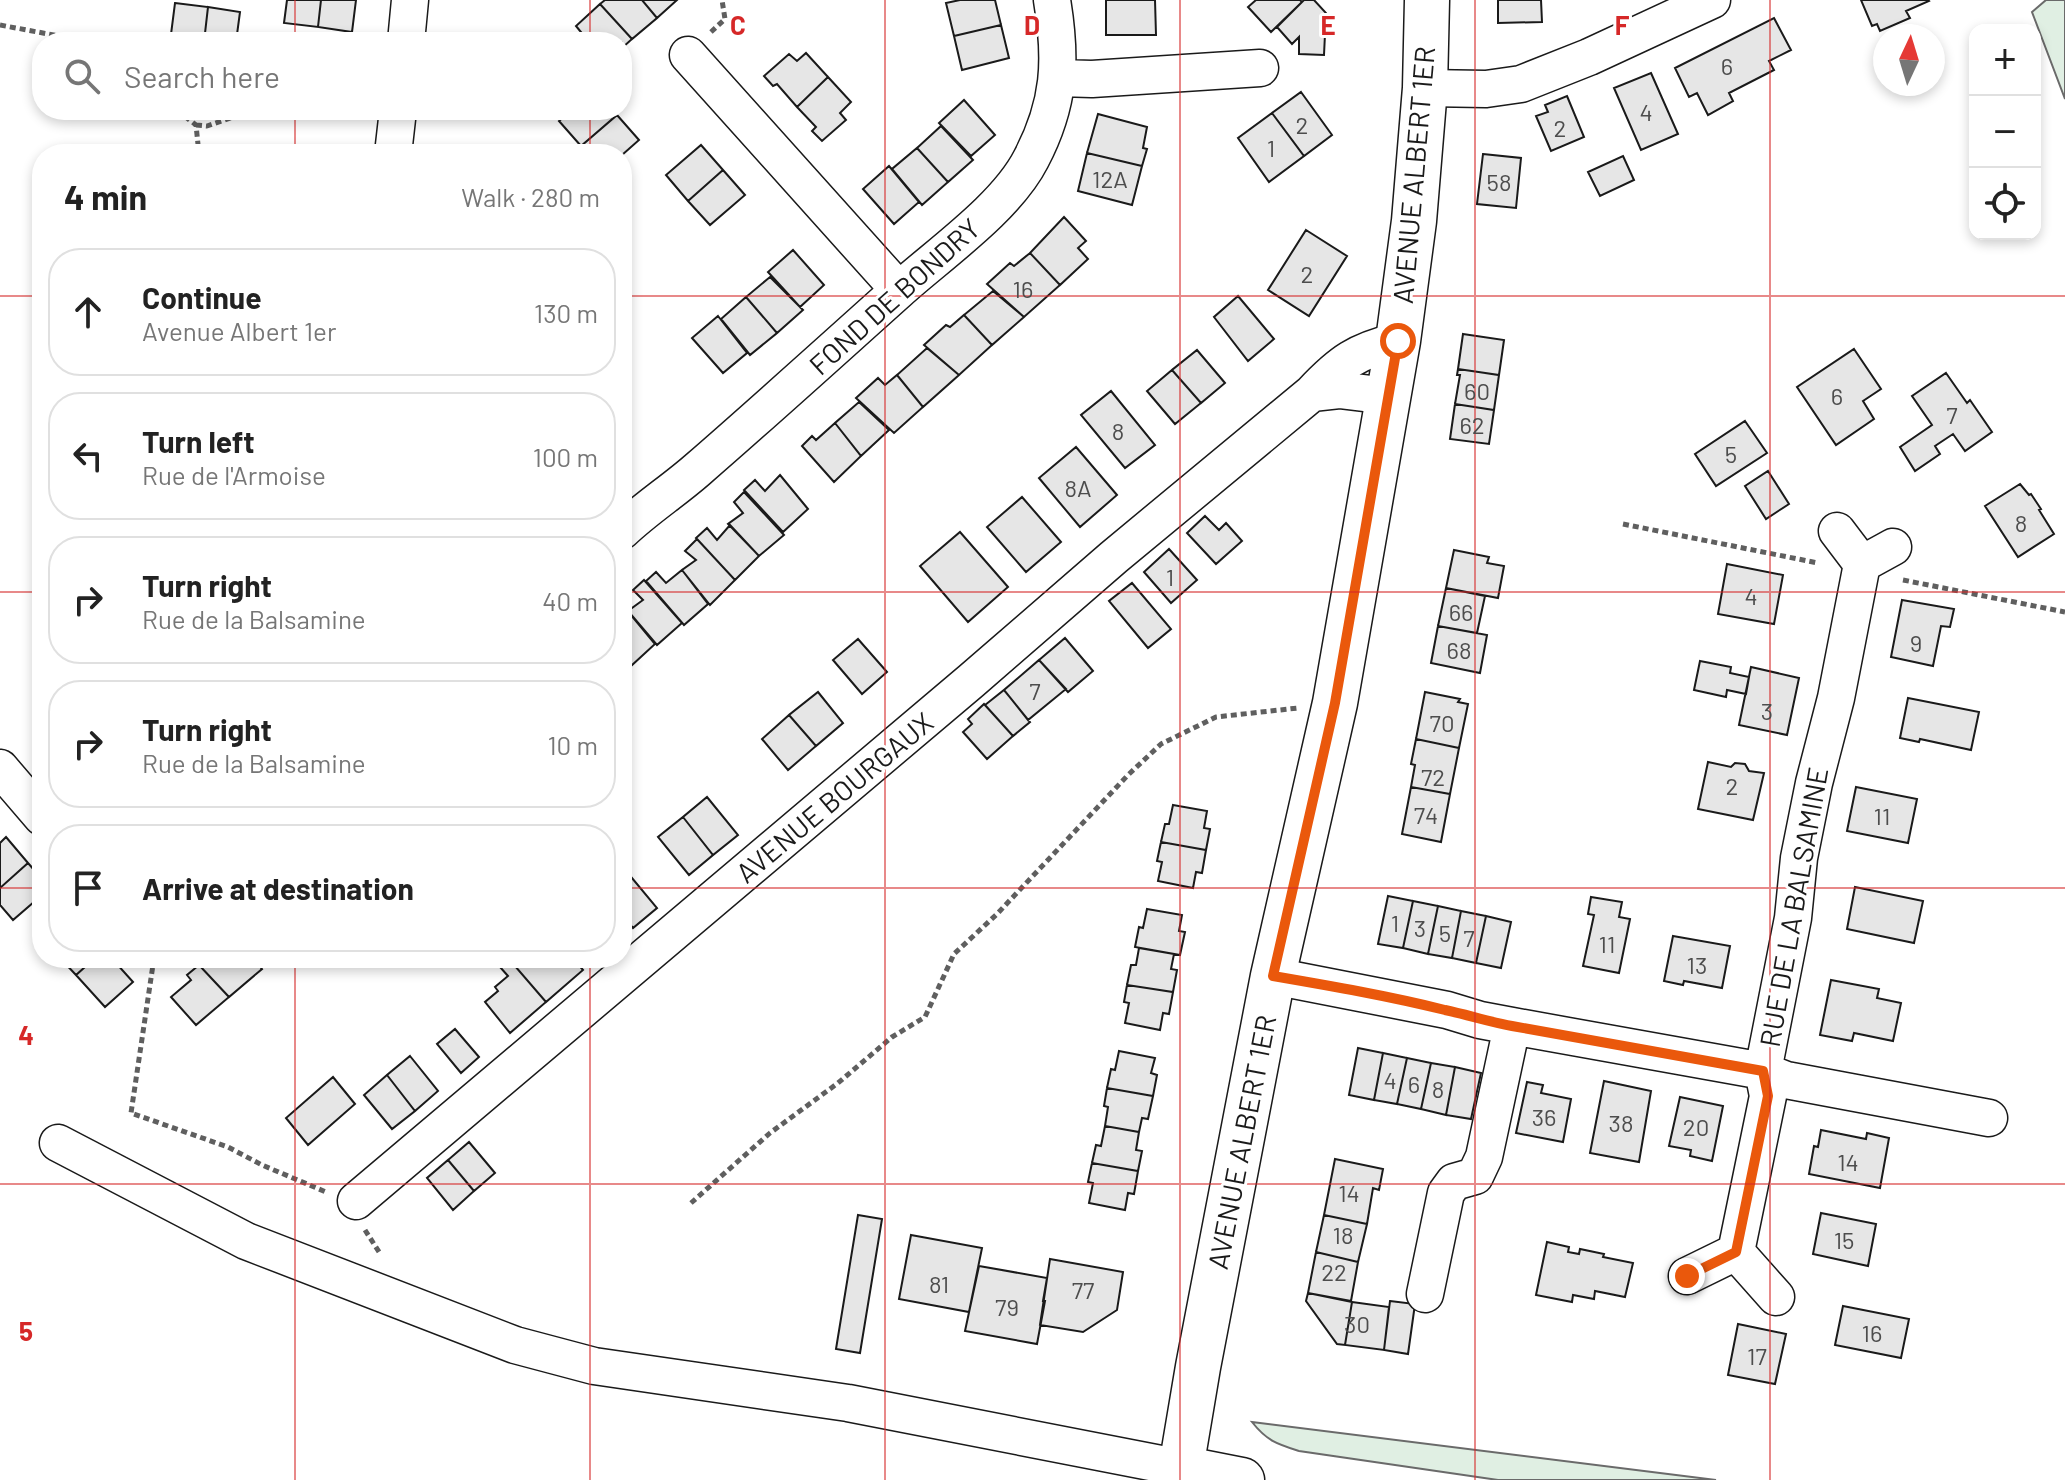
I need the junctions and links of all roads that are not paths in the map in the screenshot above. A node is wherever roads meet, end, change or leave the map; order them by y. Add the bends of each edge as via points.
1 (410, 0) edge
2 (1052, 0) edge
3 (1427, 0) edge
4 (1712, 0) edge
5 (407, 32) edge
6 (688, 55) dead end
7 (1260, 68) dead end
8 (1058, 78) junction
9 (1425, 88) junction
10 (397, 120) edge
11 (394, 144) edge
12 (899, 290) junction
13 (1398, 341) junction
14 (1312, 393) junction
15 (1388, 396) junction
16 (632, 516) edge
17 (1837, 531) dead end
18 (0, 768) edge
19 (32, 805) edge
20 (632, 968) edge
21 (632, 968) edge
22 (1273, 976) junction
23 (1512, 1026) junction
24 (1763, 1071) junction
25 (1989, 1118) dead end
26 (58, 1143) dead end
27 (356, 1201) road end
28 (1736, 1252) junction
29 (1687, 1276) dead end
30 (1425, 1294) dead end
31 (1776, 1297) dead end
32 (1180, 1474) edge
33 (1242, 1480) edge

1 - 5 street
2 - 8 street, FOND DE BONDRY
3 - 9 main road, AVENUE ALBERT 1ER
4 - 9 street via 1521,84
6 - 12 street
7 - 8 street
8 - 12 street, FOND DE BONDRY via 1042,137 1014,185
9 - 13 main road, AVENUE ALBERT 1ER
10 - 11 street
12 - 16 street, FOND DE BONDRY via 680,485
13 - 14 street, AVENUE BOURGAUX via 1354,356
13 - 15 main road, AVENUE ALBERT 1ER
14 - 15 street via 1339,390
14 - 20 street, AVENUE BOURGAUX
15 - 22 main road, AVENUE ALBERT 1ER via 1335,703
17 - 24 street, RUE DE LA BALSAMINE via 1877,555 1814,783
18 - 19 street
21 - 27 street, AVENUE BOURGAUX
22 - 23 street
22 - 32 main road, AVENUE ALBERT 1ER
23 - 24 street
23 - 30 street via 1484,1157 1475,1176 1454,1182 1446,1193
24 - 25 street via 1786,1080
24 - 28 street, RUE DE LA BALSAMINE via 1768,1096
26 - 32 street via 246,1241 515,1345 594,1366 848,1403
28 - 29 street
28 - 31 street
32 - 33 main road

